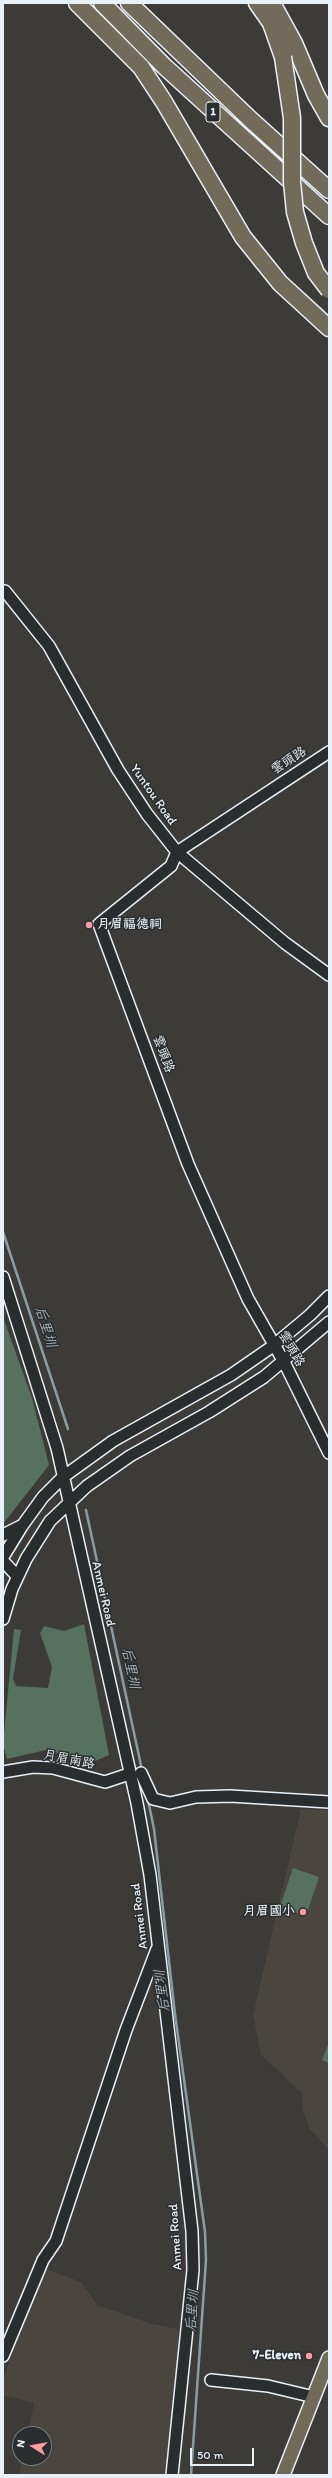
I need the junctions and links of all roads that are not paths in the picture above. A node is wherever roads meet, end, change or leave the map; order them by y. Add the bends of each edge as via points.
1 (77, 3) edge
2 (102, 3) edge
3 (129, 3) edge
4 (257, 3) edge
5 (272, 3) edge
6 (329, 118) edge
7 (329, 190) edge
8 (329, 216) edge
9 (329, 290) edge
10 (329, 328) edge
11 (3, 591) edge
12 (329, 752) edge
13 (177, 852) junction
14 (329, 975) edge
15 (3, 1277) edge
16 (329, 1296) edge
17 (329, 1322) edge
18 (273, 1346) junction
19 (284, 1362) junction
20 (329, 1454) edge
21 (63, 1477) junction
22 (69, 1502) junction
23 (22, 1526) junction
24 (3, 1535) edge
25 (3, 1557) edge
26 (3, 1561) edge
27 (3, 1572) edge
28 (17, 1576) junction
29 (3, 1619) edge
30 (3, 1772) edge
31 (141, 1773) dead end
32 (129, 1774) junction
33 (329, 1802) edge
34 (158, 1947) junction
35 (3, 2356) edge
36 (329, 2358) edge
37 (211, 2380) dead end
38 (314, 2398) junction
39 (172, 2475) edge
40 (283, 2475) edge

1 - 10 highway via 140,67 164,102 243,237 280,283
2 - 8 highway, 1 via 164,66
3 - 7 highway, 1 via 251,120
4 - 9 highway, bridge via 271,23 283,57 292,118 292,182 295,212 316,273
5 - 6 highway
11 - 13 street, Yuntou Road via 6,591 49,646 118,770
12 - 13 street, 雲頭路
13 - 14 street, Yuntou Road via 285,944
13 - 18 street, 雲頭路 via 171,866 99,924 188,1164 248,1299
15 - 21 street via 57,1448
16 - 18 street
17 - 19 street
18 - 19 street, 雲頭路
18 - 21 street via 231,1375 113,1441
19 - 20 street, 雲頭路
19 - 22 street via 209,1412 130,1456
21 - 22 street, Anmei Road
21 - 23 street via 43,1497
22 - 28 street via 50,1521
22 - 32 street, Anmei Road
23 - 24 street
23 - 25 street
26 - 28 street
27 - 28 street
28 - 29 street
30 - 32 street, 月眉南路 via 33,1767 53,1768 105,1782
31 - 33 street via 153,1799 170,1803 196,1797 230,1796
32 - 34 street, Anmei Road via 150,1875
34 - 35 street via 126,2030 56,2241 43,2260
34 - 39 street, Anmei Road via 192,2230 193,2270
36 - 38 main road
37 - 38 street via 268,2386
38 - 40 main road

